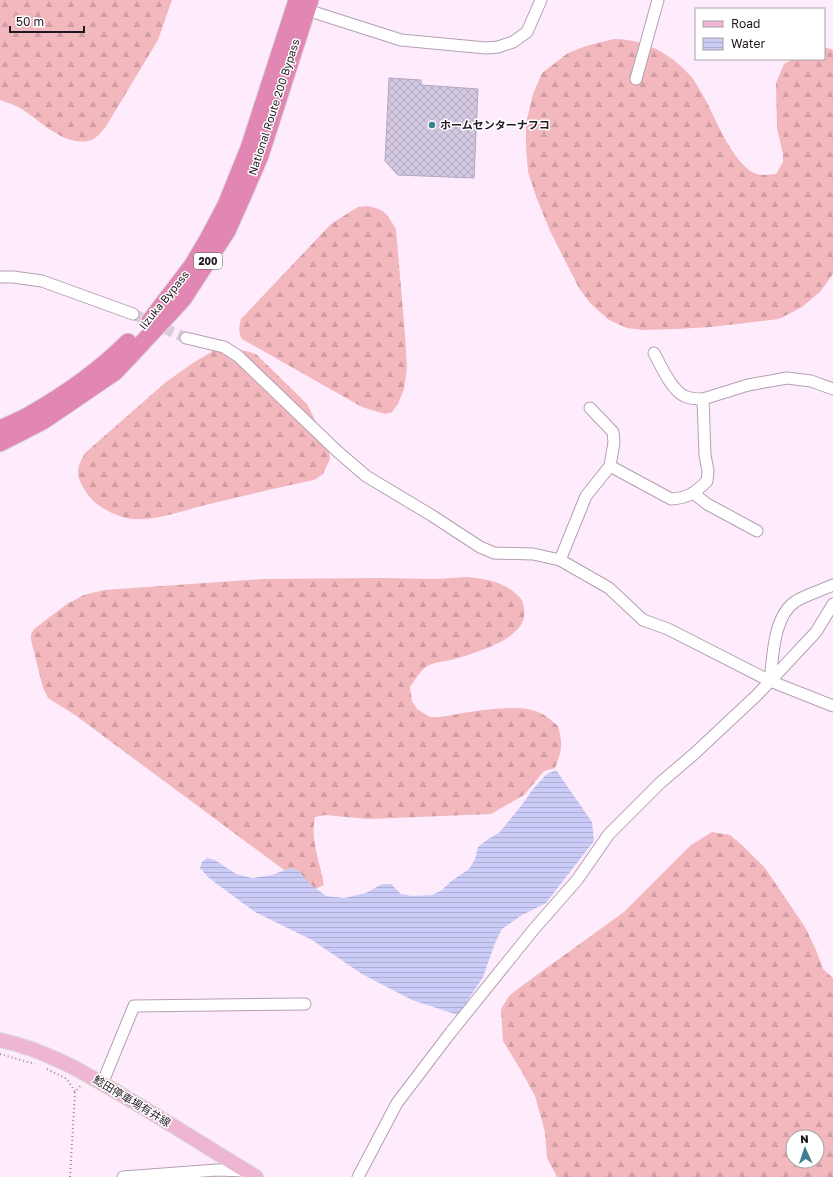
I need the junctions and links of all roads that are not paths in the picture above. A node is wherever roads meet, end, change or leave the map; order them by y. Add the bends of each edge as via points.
1 (541, 0) edge
2 (658, 0) edge
3 (305, 3) edge
4 (636, 79) dead end
5 (0, 276) edge
6 (132, 314) tunnel mouth
7 (186, 338) tunnel mouth
8 (654, 353) dead end
9 (833, 389) edge
10 (703, 399) junction
11 (590, 408) dead end
12 (0, 429) edge
13 (0, 443) edge
14 (610, 466) junction
15 (693, 493) junction
16 (757, 532) dead end
17 (560, 560) junction
18 (833, 585) edge
19 (833, 604) edge
20 (770, 682) junction
21 (833, 706) edge
22 (306, 1004) dead end
23 (0, 1040) edge
24 (102, 1084) junction
25 (251, 1174) edge
26 (124, 1177) edge
27 (358, 1177) edge

1 - 3 street via 527,32 513,42 486,48 401,40
2 - 4 street
3 - 12 highway, Iizuka Bypass / 200 via 226,205 192,266 148,323 114,356 76,386
3 - 13 highway, National Route 200 Bypass / 200 via 260,156 227,231 183,299 115,372 43,420
5 - 6 street via 42,281
7 - 17 street via 224,347 238,356 366,476 480,547 494,553 534,554
8 - 10 street via 675,390 684,396
9 - 10 street via 811,381 787,378 748,385
10 - 15 street via 707,481
11 - 14 street via 613,432
14 - 15 street via 671,499
14 - 17 street via 586,496
15 - 16 street via 707,504
17 - 20 street via 609,588 643,620 668,629
18 - 20 street via 795,602 783,615 776,635
19 - 20 street via 816,632
20 - 21 street
20 - 27 street via 660,783 609,834 577,880 534,929 397,1103
22 - 24 street via 134,1006
23 - 24 main road, 鯰田停車場有井線 via 51,1056
24 - 25 main road, 鯰田停車場有井線
25 - 26 street via 217,1170

